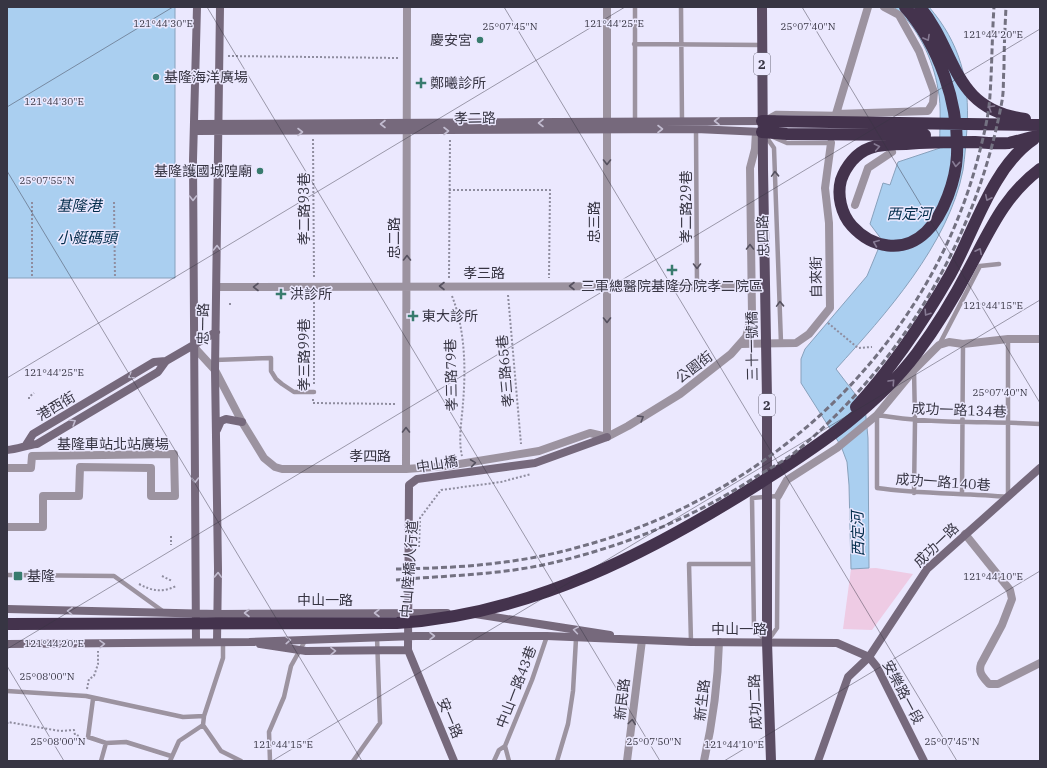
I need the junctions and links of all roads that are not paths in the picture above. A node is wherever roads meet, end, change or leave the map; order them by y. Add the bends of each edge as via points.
1 (197, 7) edge
2 (220, 7) edge
3 (407, 7) edge
4 (607, 7) edge
5 (634, 7) edge
6 (681, 7) edge
7 (762, 7) edge
8 (868, 7) edge
9 (884, 7) edge
10 (905, 7) edge
11 (920, 7) edge
12 (634, 44) junction
13 (682, 44) junction
14 (762, 45) junction
15 (836, 114) junction
16 (1040, 121) edge
17 (635, 122) junction
18 (682, 122) junction
19 (608, 126) junction
20 (194, 128) junction
21 (407, 128) junction
22 (760, 128) junction
23 (219, 129) junction
24 (696, 129) junction
25 (1040, 133) edge
26 (831, 143) joint
27 (892, 152) dead end
28 (762, 169) joint
29 (1040, 169) edge
30 (855, 205) dead end
31 (999, 264) dead end
32 (406, 286) junction
33 (607, 286) junction
34 (697, 286) junction
35 (751, 286) junction
36 (217, 287) junction
37 (216, 332) junction
38 (1008, 339) junction
39 (1040, 339) edge
40 (781, 343) junction
41 (741, 344) junction
42 (963, 344) junction
43 (939, 345) junction
44 (193, 346) junction
45 (215, 360) junction
46 (215, 370) junction
47 (914, 370) junction
48 (314, 392) road end
49 (877, 415) junction
50 (915, 421) junction
51 (242, 422) junction
52 (963, 422) junction
53 (1009, 423) junction
54 (1040, 424) edge
55 (216, 432) junction
56 (607, 437) junction
57 (820, 443) junction
58 (7, 450) edge
59 (7, 468) edge
60 (1040, 468) edge
61 (406, 469) junction
62 (914, 493) junction
63 (962, 493) junction
64 (778, 496) junction
65 (1008, 497) junction
66 (7, 527) edge
67 (966, 534) junction
68 (753, 564) junction
69 (7, 575) edge
70 (7, 609) edge
71 (165, 613) junction
72 (196, 614) junction
73 (217, 614) junction
74 (7, 624) edge
75 (546, 636) junction
76 (307, 638) junction
77 (377, 638) junction
78 (576, 639) junction
79 (642, 640) junction
80 (196, 642) junction
81 (220, 642) junction
82 (249, 642) junction
83 (691, 642) junction
84 (719, 642) junction
85 (767, 642) junction
86 (7, 644) edge
87 (408, 650) junction
88 (867, 656) junction
89 (1040, 663) edge
90 (7, 691) edge
91 (93, 699) junction
92 (204, 716) junction
93 (203, 725) junction
94 (106, 743) junction
95 (505, 746) junction
96 (171, 756) junction
97 (101, 761) edge
98 (170, 761) edge
99 (241, 761) edge
100 (270, 761) edge
101 (353, 761) edge
102 (454, 761) edge
103 (494, 761) edge
104 (509, 761) edge
105 (557, 761) edge
106 (627, 761) edge
107 (704, 761) edge
108 (772, 761) edge
109 (818, 761) edge
110 (924, 761) edge

1 - 20 street, 忠一路
2 - 23 street, 忠一路
3 - 21 street, 忠二路
4 - 19 street, 忠三路
5 - 12 lane
6 - 13 lane
7 - 14 main road, 忠四路 / 2
8 - 15 street
9 - 15 street via 899,15 919,51 934,92 932,108 928,111
10 -> 25 highway via 929,40 943,74 957,139 957,144 957,155 953,182 931,226 915,240 886,246 871,241 857,231 842,209 840,183 846,167 869,148 929,142 953,142 961,142 976,142 1008,143
16 -> 11 highway via 1005,115 969,92 957,76 937,30
12 - 13 lane
12 - 17 lane
13 - 14 lane
13 - 18 lane
14 - 22 main road, 忠四路 / 2
15 - 22 lane via 776,113
17 - 18 street
17 - 19 street
22 -> 18 street
19 -> 21 street, 孝二路
21 -> 19 street, 孝二路 via 450,131
19 -> 24 street, 孝二路
19 -> 33 street, 忠三路
20 - 23 street, 孝二路
20 -> 44 street, 忠一路
21 -> 23 street, 孝二路
23 -> 21 street, 孝二路 via 314,132
32 -> 21 street, 忠二路
22 - 24 street, 孝二路
22 - 25 highway via 787,134
22 - 25 highway via 787,121
22 - 26 lane via 787,143
22 - 28 main road, 忠四路 / 2
35 -> 22 street, 忠四路 via 750,168
40 -> 22 lane, 忠四路 via 774,148
36 -> 23 street, 忠一路
24 -> 34 lane, 孝二路29巷
25 -> 57 highway via 1007,165 951,274 903,350 870,392
26 - 40 street, 自來街 via 825,188 829,224 830,308 802,340 796,343
27 - 30 street via 868,168
28 - 85 main road, 三十一號橋 / 2 via 767,400
57 -> 29 highway via 882,393 916,355 952,301 1006,202 1023,182
31 - 43 lane via 980,266
33 -> 32 street, 孝三路
32 -> 36 street, 孝三路
61 -> 32 street, 忠二路
33 - 34 street, 孝三路
33 -> 56 street, 忠三路
34 - 35 street, 孝三路
35 - 41 street, 公園街 via 750,325
36 - 37 street, 忠一路
37 - 44 street, 港西街
37 - 45 street, 忠一路
38 - 39 street
38 - 42 street
38 - 53 lane
40 - 41 street, 自來街
56 -> 41 street, 公園街 via 680,394 712,371
42 - 43 street via 949,342
42 - 52 lane
43 - 47 street
44 - 46 street, 孝四路
44 - 58 street, 港西街 via 166,361 154,362 33,434 26,445
44 -> 72 street, 忠一路
45 - 46 street, 忠一路
45 - 48 lane via 271,358 271,371 282,384 294,392
46 - 51 street, 孝四路
46 - 55 street, 忠一路
47 - 49 street
47 - 50 lane
49 - 50 lane, 成功一路134巷
49 - 62 lane, 成功一路140巷 via 877,488
49 - 64 street via 836,448 787,480
50 - 52 lane, 成功一路134巷
50 - 62 lane
51 - 55 street via 226,419 220,423
51 - 61 street, 孝四路 via 264,458 275,467
52 - 53 lane, 成功一路134巷
52 - 63 lane
53 - 54 lane, 成功一路134巷
53 - 65 lane
73 -> 55 street, 忠一路
61 -> 56 street, 孝四路 via 522,455 590,433
56 - 87 street, 中山橋 via 543,461 417,479 411,482 408,488
57 - 74 highway via 743,494 644,551 589,575 488,609 430,621 397,623
59 - 66 street, 基隆車站北站廣場 via 31,468 32,456 174,454 175,496 151,496 151,468 80,467 80,496 43,496 43,527
60 - 65 street, 成功一路
62 - 63 lane, 成功一路140巷
63 - 65 lane, 成功一路140巷
64 - 68 lane via 752,498
64 - 85 lane via 777,628
65 - 67 street, 成功一路
67 - 88 street, 成功一路 via 927,569
67 - 89 street via 1010,590 1012,600 980,667 982,676 989,684 998,684
68 - 83 lane via 689,564
68 - 85 lane via 754,628
69 - 71 lane via 114,576
71 -> 70 street, 中山一路
71 - 72 street, 中山一路
72 - 73 street, 中山一路
72 - 80 street, 忠一路
79 -> 73 street, 中山一路 via 464,612
73 - 81 street, 忠一路
77 -> 75 street, 中山一路
75 - 78 street, 中山一路
75 - 95 lane, 中山一路43巷 via 532,680
76 - 77 street, 中山一路
82 -> 76 street, 中山一路
76 - 100 lane via 291,666 284,697 269,732
77 - 101 lane via 380,723
78 - 79 street, 中山一路
78 - 105 lane via 568,724
79 - 83 street, 中山一路
106 -> 79 street, 新民路
80 - 81 street, 中山一路
86 -> 80 street, 中山一路
81 - 82 street, 中山一路
81 - 92 lane via 223,658
82 -> 87 street via 306,651
83 - 84 street, 中山一路
84 - 85 street, 中山一路
84 - 107 street, 新生路 via 718,684
85 - 88 street, 中山一路 via 837,642
85 - 108 main road, 成功二路 / 2
87 - 102 street, 安一路
88 - 109 street, 成功一路 via 848,677
88 - 110 street, 安樂路一段 via 883,677
90 - 91 lane via 86,696
91 - 92 lane via 184,717
91 - 94 lane via 88,737
92 - 93 lane
93 - 96 lane via 179,741
93 - 99 lane via 221,751
94 - 96 lane via 126,742
94 - 97 lane
95 - 103 lane, 中山一路43巷 via 498,750
95 - 104 lane
96 - 98 lane

